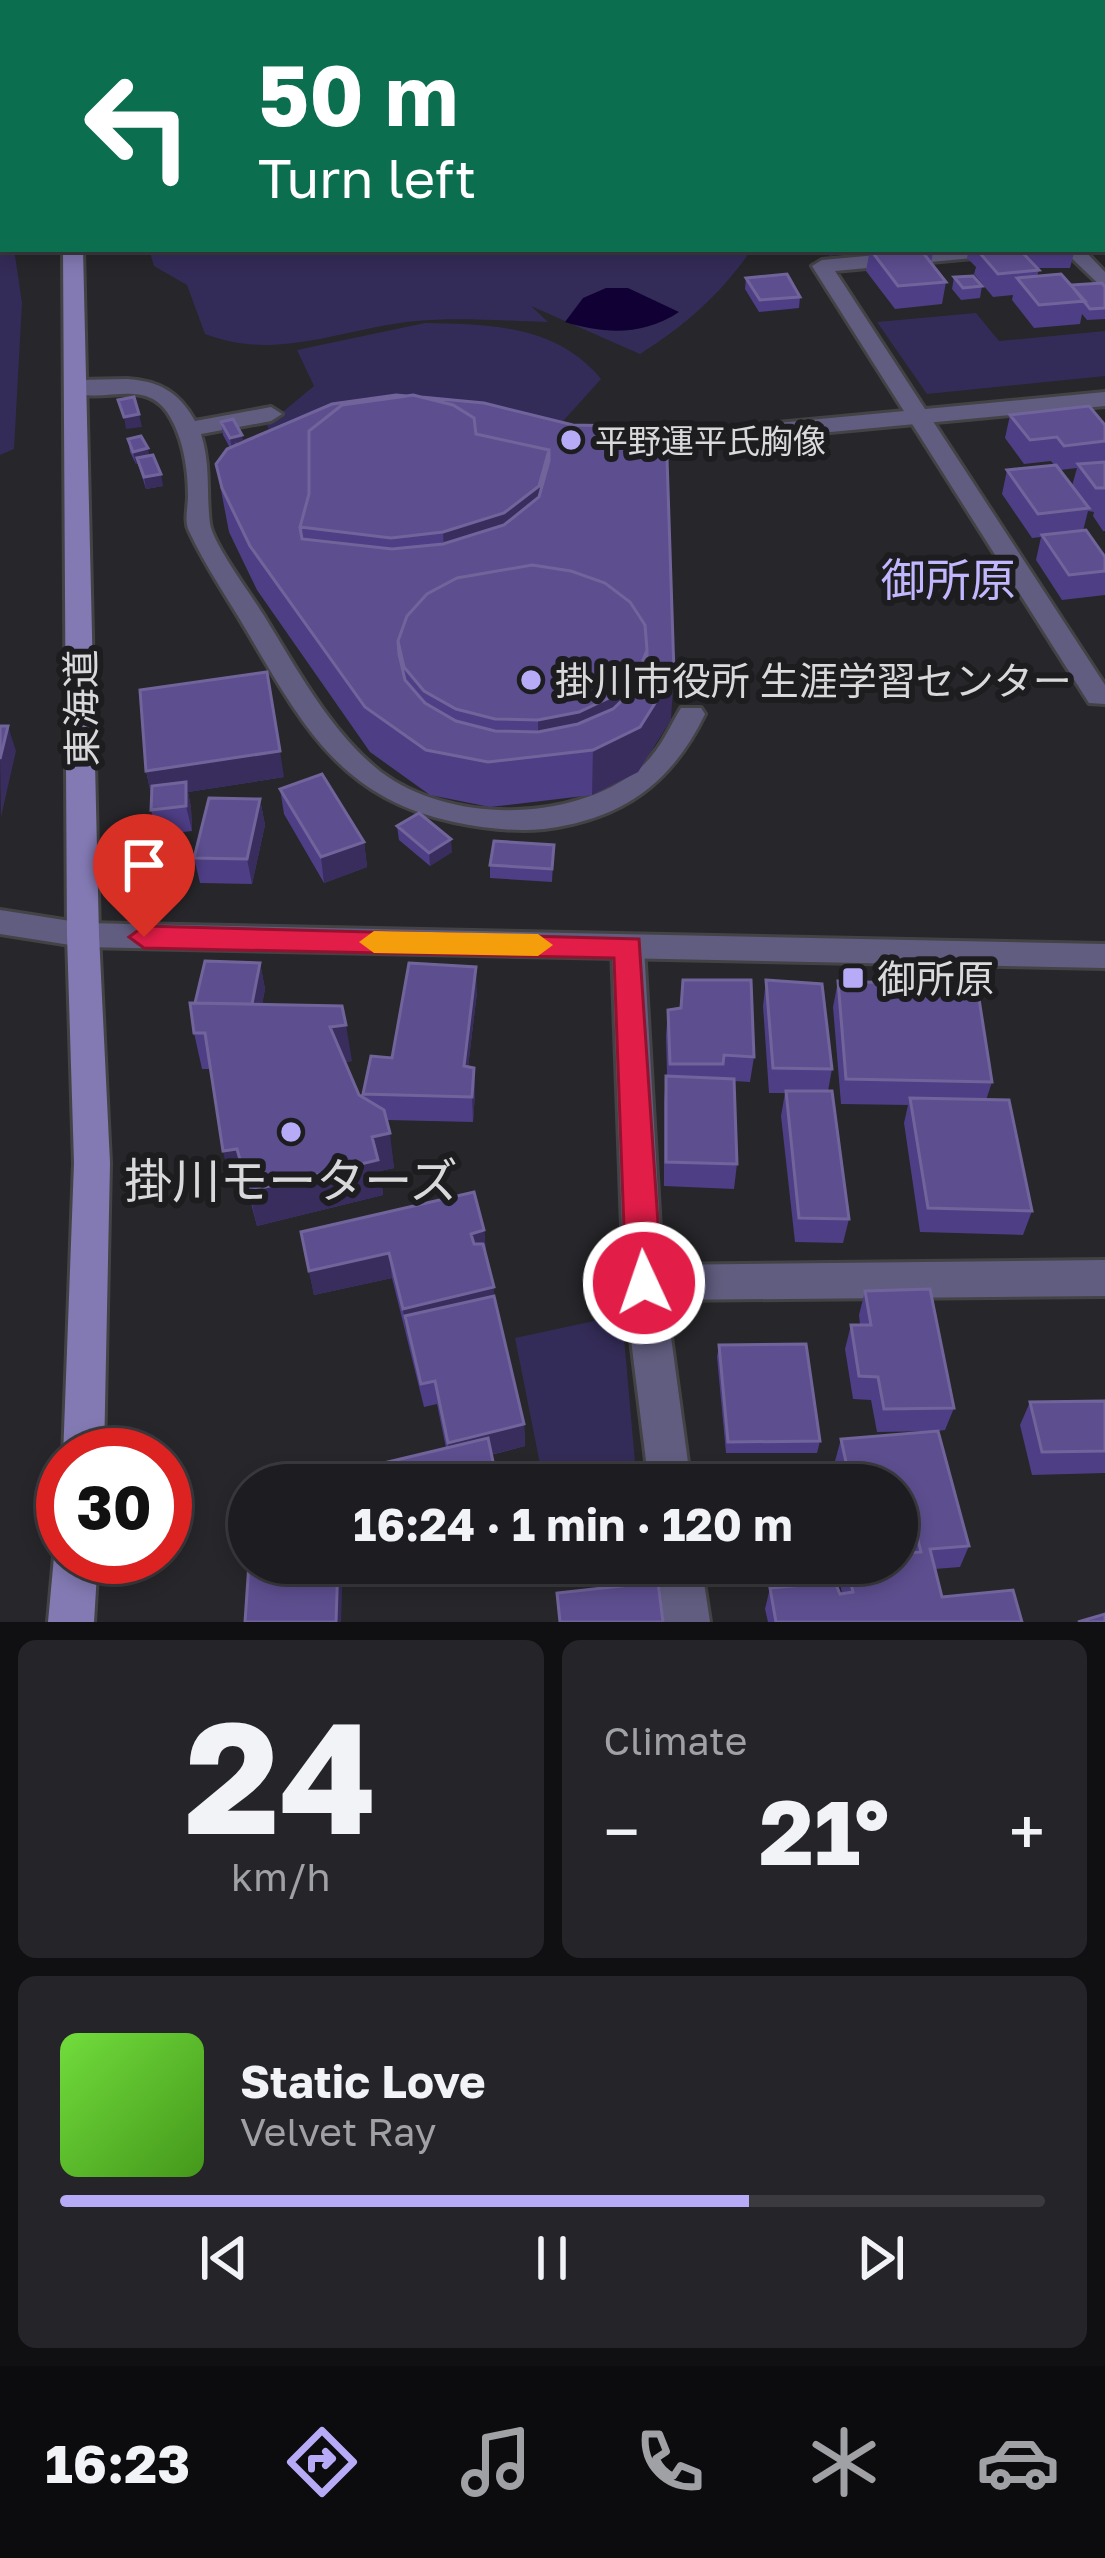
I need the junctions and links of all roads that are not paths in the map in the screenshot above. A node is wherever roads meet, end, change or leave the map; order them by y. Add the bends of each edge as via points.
1 (73, 252) edge
2 (941, 252) edge
3 (1075, 252) edge
4 (898, 254) edge
5 (1104, 281) edge
6 (78, 387) junction
7 (1105, 399) edge
8 (271, 414) dead end
9 (918, 416) junction
10 (184, 430) junction
11 (724, 435) dead end
12 (1103, 704) edge
13 (691, 714) dead end
14 (0, 922) edge
15 (83, 935) junction
16 (628, 947) junction
17 (1105, 956) edge
18 (1105, 1278) edge
19 (644, 1283) junction
20 (84, 1428) edge
21 (667, 1464) edge
22 (74, 1584) edge
23 (682, 1584) edge
24 (71, 1622) edge
25 (687, 1622) edge

1 - 6 main road, 東海道
2 - 4 street
3 - 5 street
4 - 9 street via 822,266
6 - 10 street via 148,388 171,405
6 - 15 main road, 東海道
7 - 9 street
8 - 10 street
9 - 11 street
9 - 12 street
10 - 13 street via 205,493 198,526 321,722 363,773 406,799 501,821 561,816 622,794 668,763
14 - 15 street
15 - 16 street
15 - 20 main road, 東海道 via 92,1163
16 - 17 street
16 - 19 street
18 - 19 street
19 - 21 street
22 - 24 main road
23 - 25 street

